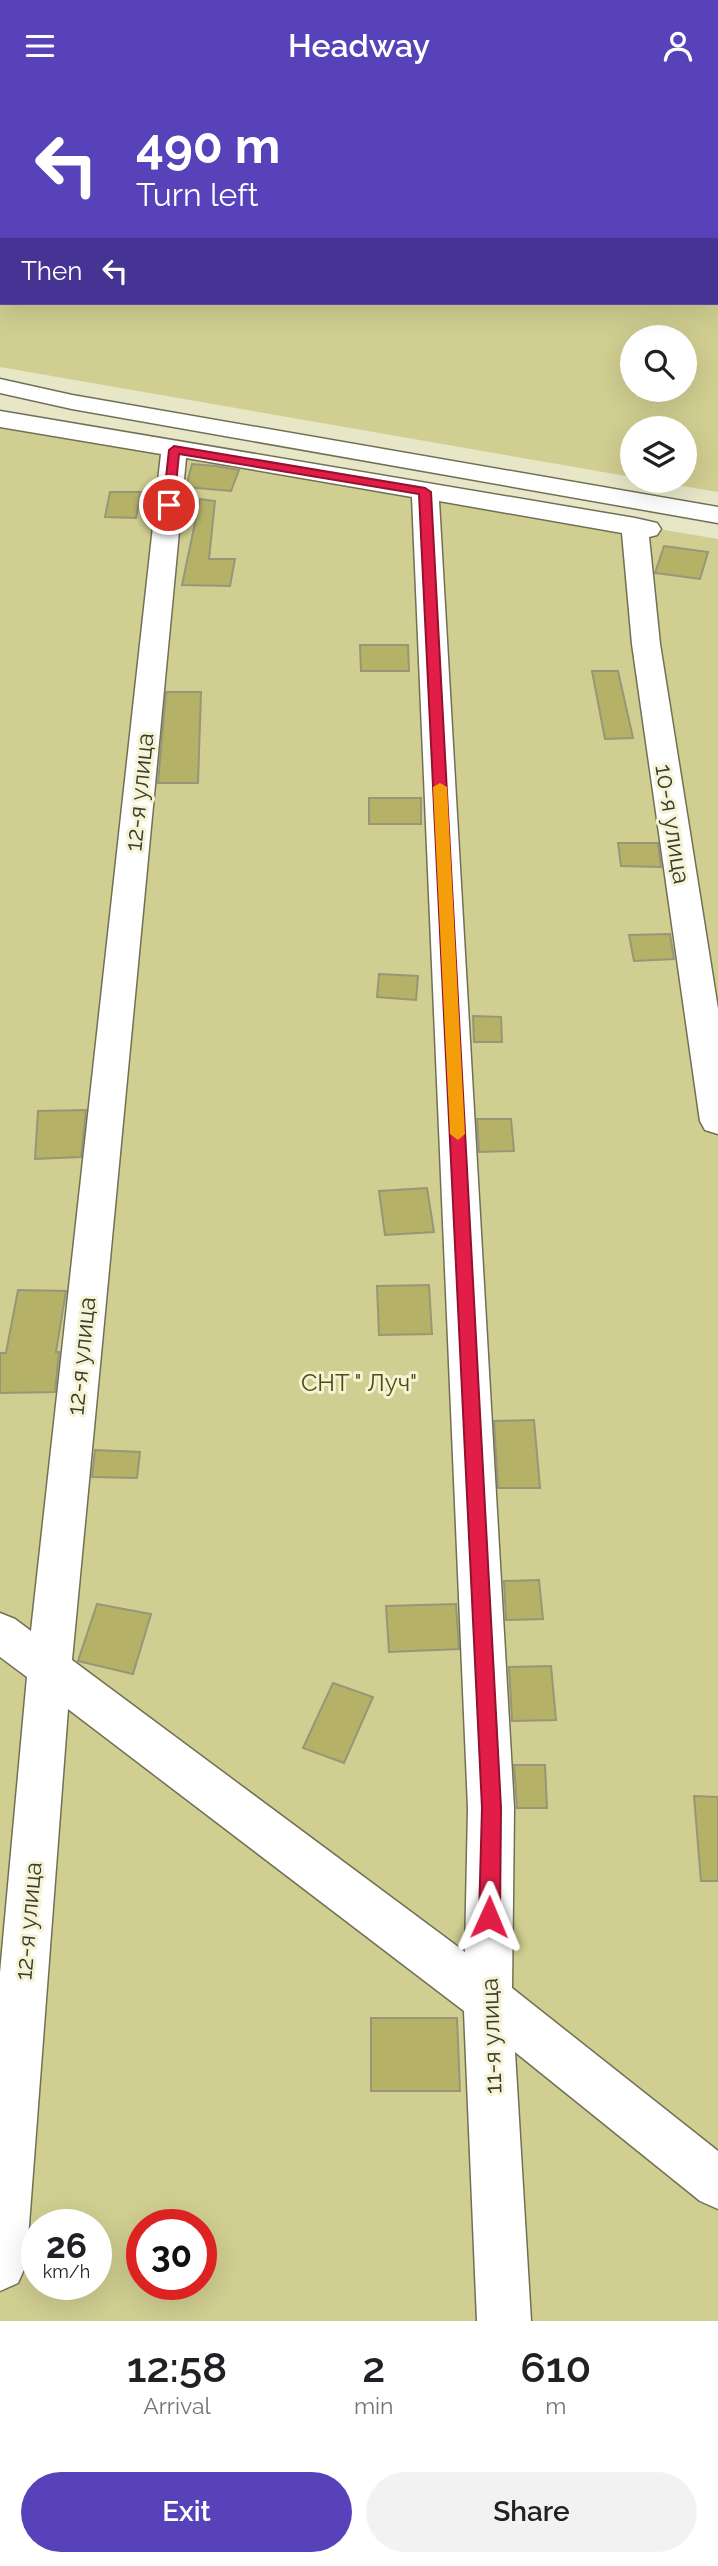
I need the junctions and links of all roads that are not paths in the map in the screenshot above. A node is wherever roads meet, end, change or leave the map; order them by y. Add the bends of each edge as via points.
1 (0, 386) edge
2 (0, 419) edge
3 (174, 450) junction
4 (425, 492) junction
5 (718, 515) edge
6 (635, 526) junction
7 (670, 532) dead end
8 (718, 1121) edge
9 (0, 1632) edge
10 (49, 1668) junction
11 (488, 1999) junction
12 (718, 2183) edge
13 (0, 2265) edge
14 (505, 2321) edge

1 - 5 street
2 - 3 street
3 - 4 street
3 - 10 street, 12-я улица
4 - 6 street
4 - 11 street, 11-я улица via 491,1808
6 - 7 street
6 - 8 street, 10-я улица via 646,644
9 - 10 street
10 - 11 street
10 - 13 street, 12-я улица
11 - 12 street
11 - 14 street, 11-я улица

